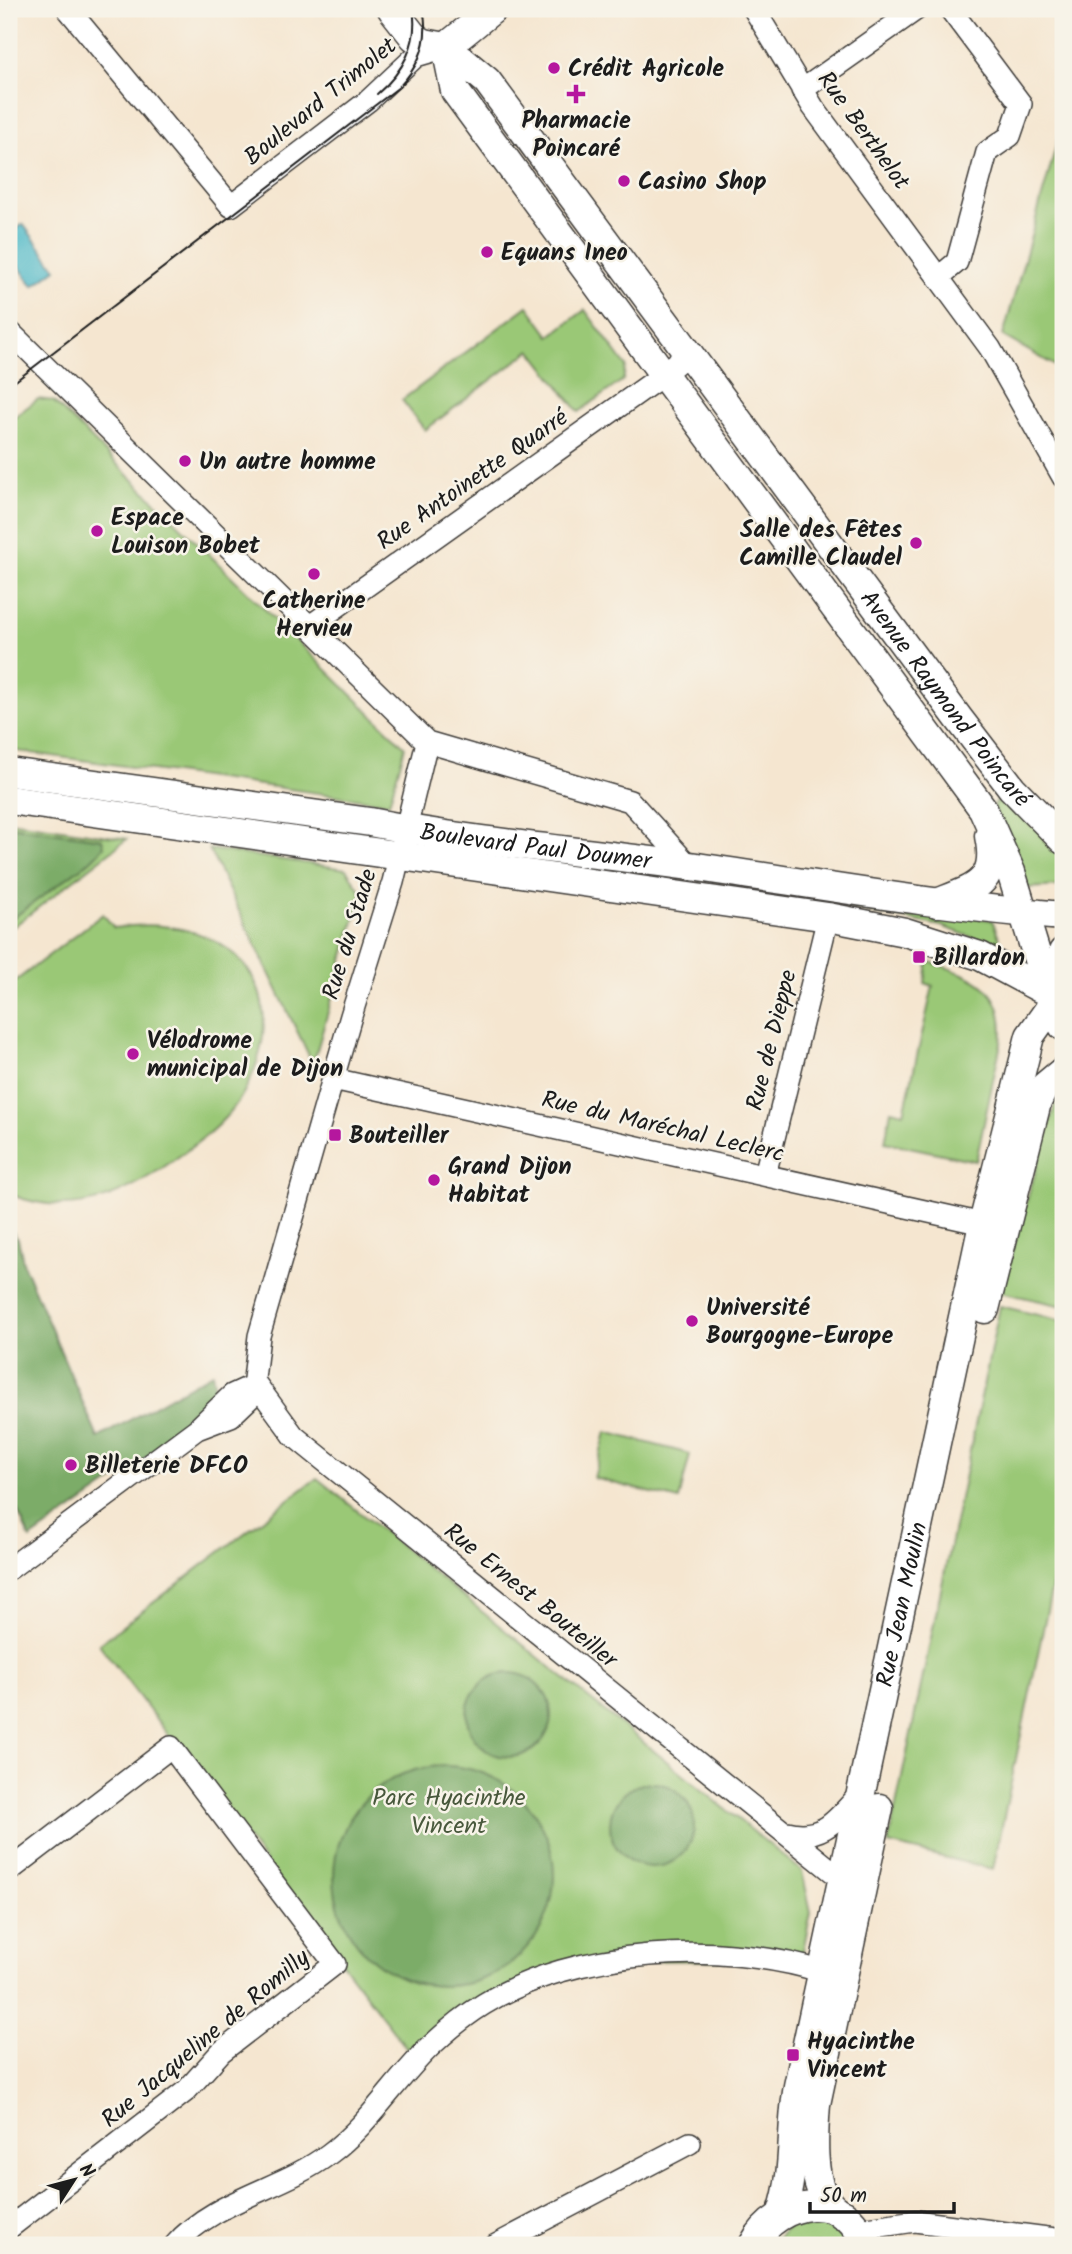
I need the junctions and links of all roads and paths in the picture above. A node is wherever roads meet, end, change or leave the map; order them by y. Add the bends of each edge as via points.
1 (68, 9) edge
2 (392, 9) edge
3 (493, 9) edge
4 (754, 9) edge
5 (917, 9) edge
6 (950, 9) edge
7 (446, 47) junction
8 (802, 90) junction
9 (535, 145) junction
10 (511, 169) junction
11 (939, 277) junction
12 (9, 331) edge
13 (685, 348) junction
14 (664, 374) junction
15 (1063, 477) edge
16 (310, 626) junction
17 (427, 742) junction
18 (9, 772) edge
19 (9, 800) edge
20 (983, 809) junction
21 (404, 829) junction
22 (1063, 840) edge
23 (400, 857) junction
24 (689, 866) junction
25 (936, 904) junction
26 (1023, 913) junction
27 (1063, 916) edge
28 (828, 917) junction
29 (1063, 952) edge
30 (1055, 1008) edge
31 (1063, 1072) edge
32 (332, 1079) junction
33 (765, 1175) junction
34 (983, 1224) junction
35 (256, 1384) junction
36 (9, 1569) edge
37 (863, 1791) junction
38 (786, 1832) junction
39 (9, 1871) edge
40 (843, 1880) junction
41 (823, 1972) junction
42 (690, 2143) dead end
43 (903, 2222) junction
44 (9, 2228) edge
45 (853, 2229) edge
46 (761, 2233) edge
47 (1063, 2240) edge
48 (175, 2245) edge
49 (496, 2245) edge
50 (872, 2245) edge

1 - 7 street, Boulevard Trimolet via 232,206 368,102 416,56
2 - 7 main road, Avenue Raymond Poincaré via 414,37
3 - 7 main road
4 - 8 street, Rue Berthelot
5 - 8 street
6 - 11 street via 1021,104 1010,136 987,152 957,262
7 - 9 main road, Avenue Raymond Poincaré via 487,81
7 - 10 main road, Avenue Raymond Poincaré via 455,92
8 - 11 street, Rue Berthelot
9 - 10 street via 518,157
9 - 13 main road, Avenue Raymond Poincaré
10 - 14 main road, Avenue Raymond Poincaré
11 - 15 street, Rue Berthelot via 990,348
12 - 16 street
13 - 14 street
13 - 22 main road, Avenue Raymond Poincaré via 959,719 1013,788
14 - 16 street, Rue Antoinette Quarré
14 - 20 main road, Avenue Raymond Poincaré
16 - 17 street
17 - 21 street, Rue du Stade
17 - 24 street via 630,801
18 - 21 main road, Boulevard Paul Doumer
19 - 23 main road, Boulevard Paul Doumer
20 - 25 main road, Avenue Raymond Poincaré via 992,856 987,876 982,884
20 - 26 main road, Avenue Raymond Poincaré
21 - 23 street, Rue du Stade
21 - 24 main road, Boulevard Paul Doumer
23 - 28 main road, Boulevard Paul Doumer
23 - 32 street, Rue du Stade
24 - 25 main road, Boulevard Paul Doumer
25 - 26 main road, Boulevard Paul Doumer
26 - 27 main road, Boulevard Paul Doumer
26 - 30 main road, Avenue Raymond Poincaré
28 - 30 main road, Boulevard Paul Doumer via 905,932 980,956
28 - 33 street, Rue de Dieppe
29 - 30 main road, Rue Jean Moulin
30 - 34 main road, Rue Jean Moulin via 1030,1037
31 - 45 main road, Rue Jean Moulin via 1045,1086 1037,1102 991,1278 816,2104 813,2134 821,2190
32 - 33 street, Rue du Maréchal Leclerc
32 - 35 street, Rue du Stade via 259,1336
33 - 34 street, Rue du Maréchal Leclerc
34 - 37 main road, Rue Jean Moulin
35 - 36 street via 240,1410 197,1429
35 - 38 street, Rue Ernest Bouteiller via 294,1436
37 - 38 street via 830,1827 808,1835
37 - 40 main road, Rue Jean Moulin
38 - 40 street, Rue Ernest Bouteiller
39 - 44 street, Rue Jacqueline de Romilly via 171,1746 334,1964 221,2052 186,2091
40 - 41 main road, Rue Jean Moulin
41 - 46 main road, Rue Jean Moulin via 794,2112 793,2174
41 - 48 street via 730,1954 659,1955 553,1973 508,1991 472,2011 431,2046 366,2123 338,2147 307,2168 212,2215
42 - 49 street
43 - 45 street
43 - 47 street
43 - 50 street
45 - 46 main road via 813,2206

